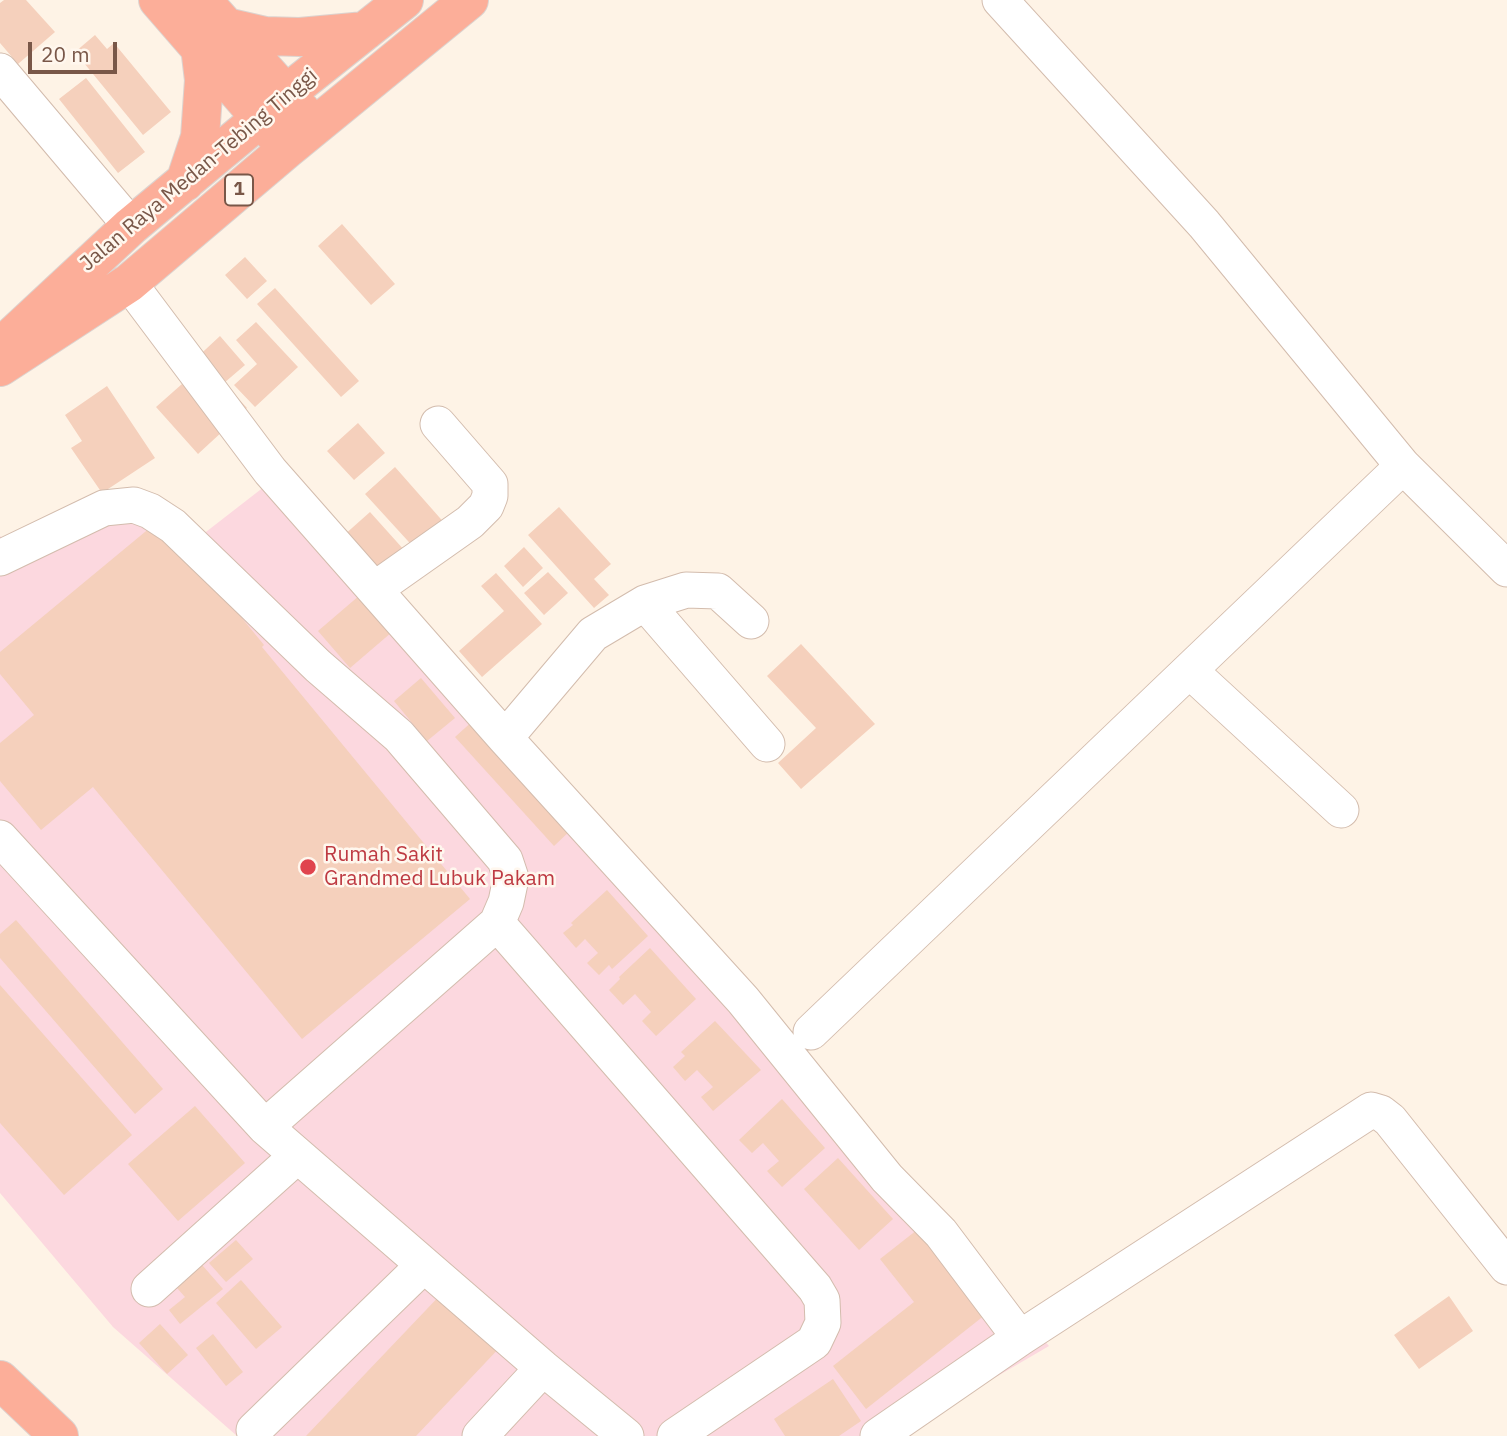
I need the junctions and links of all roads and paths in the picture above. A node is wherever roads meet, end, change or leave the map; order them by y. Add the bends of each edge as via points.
1 (158, 0) edge
2 (404, 0) edge
3 (469, 0) edge
4 (1000, 0) edge
5 (209, 25) edge
6 (365, 31) junction
7 (0, 71) edge
8 (274, 106) junction
9 (301, 139) junction
10 (185, 182) junction
11 (131, 226) junction
12 (129, 284) junction
13 (0, 348) edge
14 (0, 367) edge
15 (438, 424) dead end
16 (1404, 466) junction
17 (0, 558) edge
18 (1507, 569) edge
19 (375, 589) junction
20 (645, 603) junction
21 (751, 621) dead end
22 (1190, 671) junction
23 (505, 738) junction
24 (767, 744) dead end
25 (1341, 810) dead end
26 (0, 838) edge
27 (497, 923) junction
28 (811, 1032) dead end
29 (265, 1127) junction
30 (297, 1156) junction
31 (424, 1265) junction
32 (1507, 1267) edge
33 (149, 1289) dead end
34 (1020, 1338) junction
35 (543, 1368) junction
36 (0, 1380) edge
37 (254, 1430) dead end
38 (59, 1436) edge
39 (480, 1436) edge
40 (625, 1436) edge
41 (675, 1436) edge
42 (878, 1436) edge

1 - 5 highway
2 - 6 highway, Jalan Raya Medan-Tebing Tinggi / 1
3 - 9 highway, Jalan Raya Medan-Tebing Tinggi / 1
4 - 16 street via 1204,225
5 - 6 highway via 276,36
5 - 8 highway
5 - 10 highway via 200,138
6 - 8 highway, Jalan Raya Medan-Tebing Tinggi / 1
7 - 11 street
8 - 9 highway
8 - 10 highway, Jalan Raya Medan-Tebing Tinggi / 1
9 - 12 highway, Jalan Raya Medan-Tebing Tinggi / 1
10 - 11 highway, Jalan Raya Medan-Tebing Tinggi / 1
11 - 13 highway, Jalan Raya Medan-Tebing Tinggi / 1
12 - 14 highway, Jalan Raya Medan-Tebing Tinggi / 1
12 - 19 street via 270,471
15 - 19 street via 490,484 490,496 470,522
16 - 18 street
16 - 22 street
17 - 27 street via 104,508 134,505 173,526 318,667 399,736 505,860 511,878
19 - 23 street
20 - 21 street via 686,590 718,591
20 - 23 street via 593,634
20 - 24 street
22 - 25 street
22 - 28 street
23 - 34 street via 743,1000 887,1178 941,1233
26 - 29 street
27 - 29 street
27 - 41 street via 822,1300 823,1323 814,1342
29 - 30 street
30 - 31 street
30 - 33 street
31 - 35 street
31 - 37 street
32 - 34 street via 1390,1120 1371,1110
34 - 42 street
35 - 39 street
35 - 40 street
36 - 38 highway

